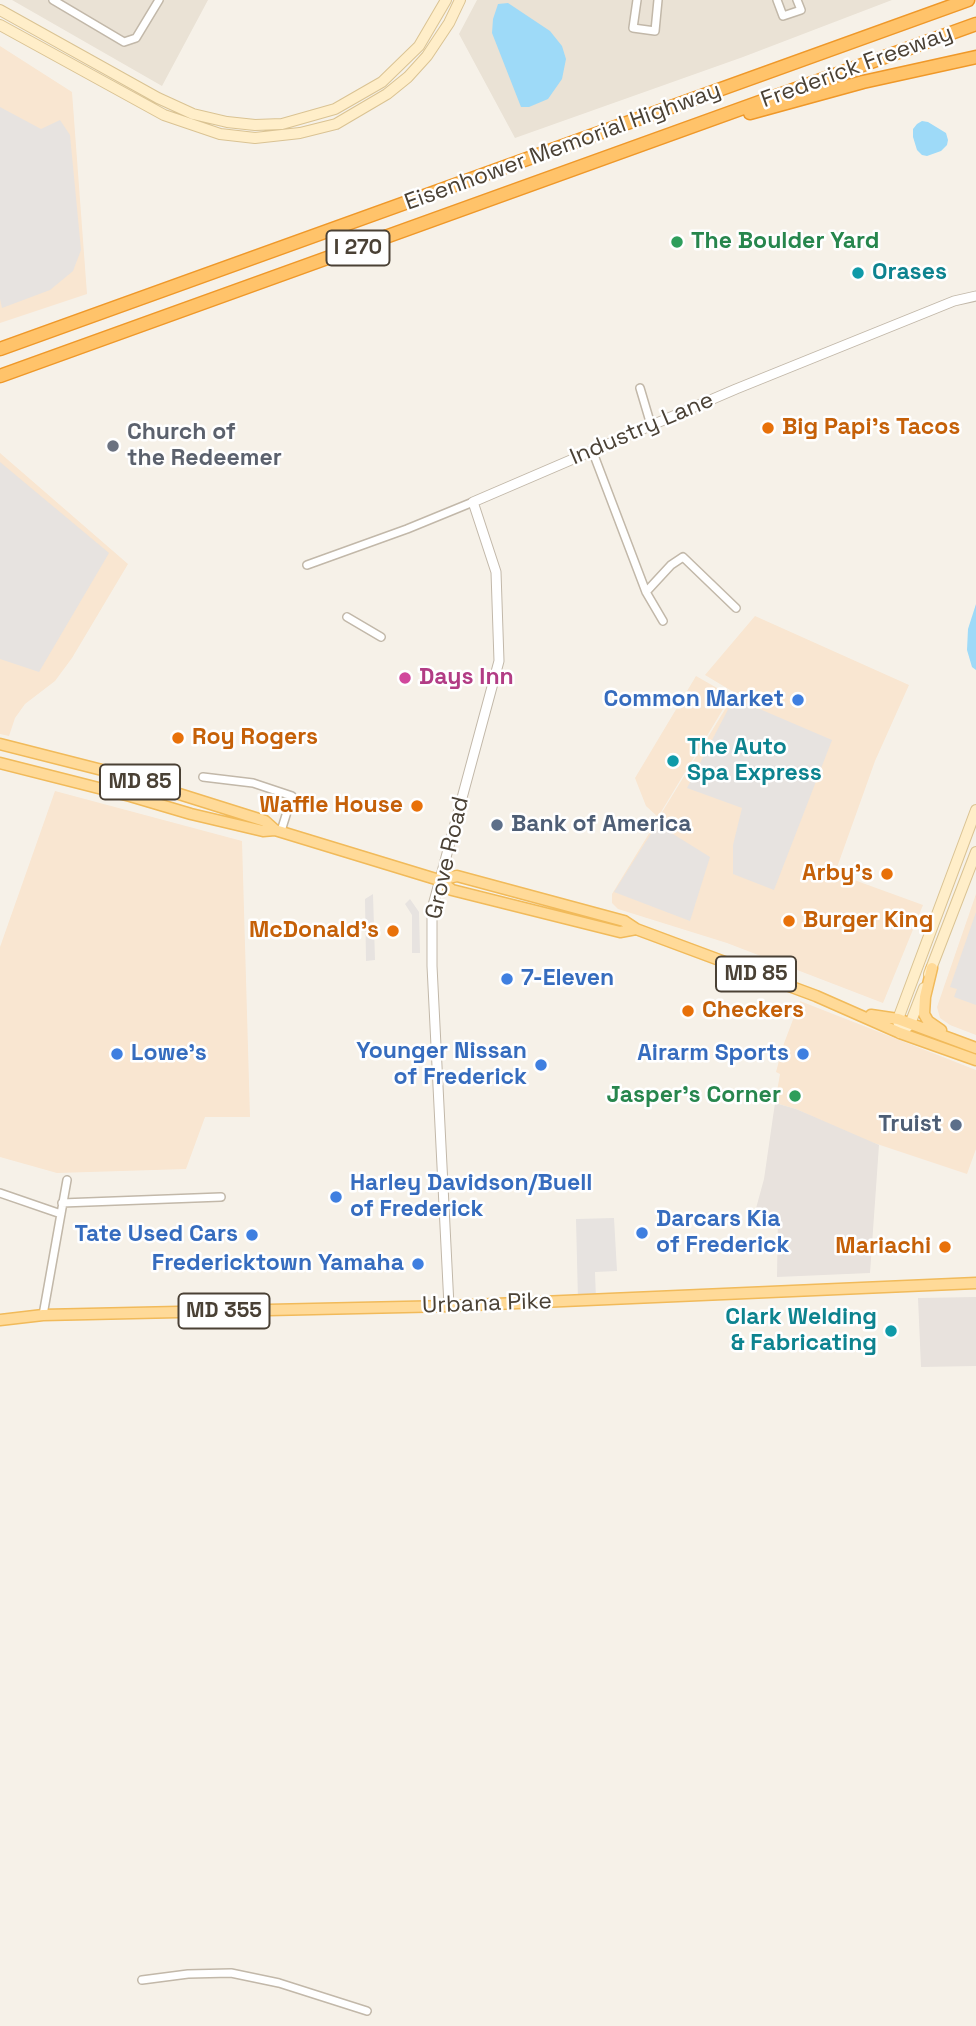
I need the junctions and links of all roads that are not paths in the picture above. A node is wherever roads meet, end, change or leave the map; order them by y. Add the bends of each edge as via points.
1 (53, 0) edge
2 (159, 0) edge
3 (446, 0) edge
4 (460, 0) edge
5 (637, 0) edge
6 (658, 0) edge
7 (777, 0) edge
8 (797, 0) edge
9 (968, 0) edge
10 (0, 10) edge
11 (976, 24) edge
12 (0, 25) edge
13 (976, 57) edge
14 (659, 139) junction
15 (976, 296) edge
16 (0, 349) edge
17 (0, 376) edge
18 (640, 388) dead end
19 (651, 425) junction
20 (592, 450) junction
21 (473, 502) junction
22 (307, 565) dead end
23 (646, 592) junction
24 (736, 608) dead end
25 (348, 617) dead end
26 (663, 621) dead end
27 (381, 637) dead end
28 (0, 744) edge
29 (0, 762) edge
30 (203, 777) dead end
31 (976, 810) edge
32 (278, 831) junction
33 (976, 852) edge
34 (439, 880) junction
35 (932, 968) junction
36 (858, 1013) junction
37 (898, 1019) junction
38 (910, 1024) junction
39 (900, 1033) junction
40 (972, 1046) edge
41 (976, 1060) edge
42 (66, 1180) dead end
43 (0, 1193) edge
44 (221, 1197) dead end
45 (62, 1203) junction
46 (61, 1214) junction
47 (975, 1283) edge
48 (449, 1306) junction
49 (43, 1315) junction
50 (0, 1320) edge
51 (142, 1980) dead end
52 (367, 2011) dead end

1 - 2 street via 124,42 136,38
3 - 10 main road via 419,46 359,97 309,118 254,125 193,114
4 - 12 main road via 449,23 408,77 366,108 320,129 254,138 220,134 164,115
5 - 6 street via 633,28 655,31
7 - 8 street via 783,16 801,10
9 - 16 highway, Eisenhower Memorial Highway / I 270
11 - 14 highway, Frederick Freeway
13 - 14 highway via 863,82
14 - 17 highway, Eisenhower Memorial Highway / I 270
15 - 19 street, Industry Lane
18 - 19 street
19 - 20 street, Industry Lane
20 - 21 street, Industry Lane
20 - 23 street
21 - 22 street, Industry Lane
21 - 34 street, Grove Road via 496,572 499,661
23 - 24 street via 683,556
23 - 26 street
25 - 27 street
28 - 32 main road, MD 85 via 116,774 265,821
29 - 32 main road, MD 85 via 191,814
30 - 32 street via 253,783 292,796
31 - 37 main road
32 - 34 main road, MD 85
33 - 35 main road
34 - 36 main road, MD 85 via 453,890 620,932 636,929
34 - 48 street, Grove Road via 432,909 431,959
35 - 38 main road
35 - 40 main road via 925,1014 934,1026
36 - 37 main road, MD 85
36 - 39 main road, MD 85
37 - 38 main road, MD 85
37 - 39 main road
38 - 39 main road
38 - 40 main road, MD 85
39 - 41 main road, MD 85
42 - 45 street
43 - 46 street
44 - 45 street
45 - 46 street
46 - 49 street
47 - 48 main road, Urbana Pike / MD 355
48 - 49 main road, Urbana Pike / MD 355
49 - 50 main road, Urbana Pike / MD 355
51 - 52 street via 231,1973

